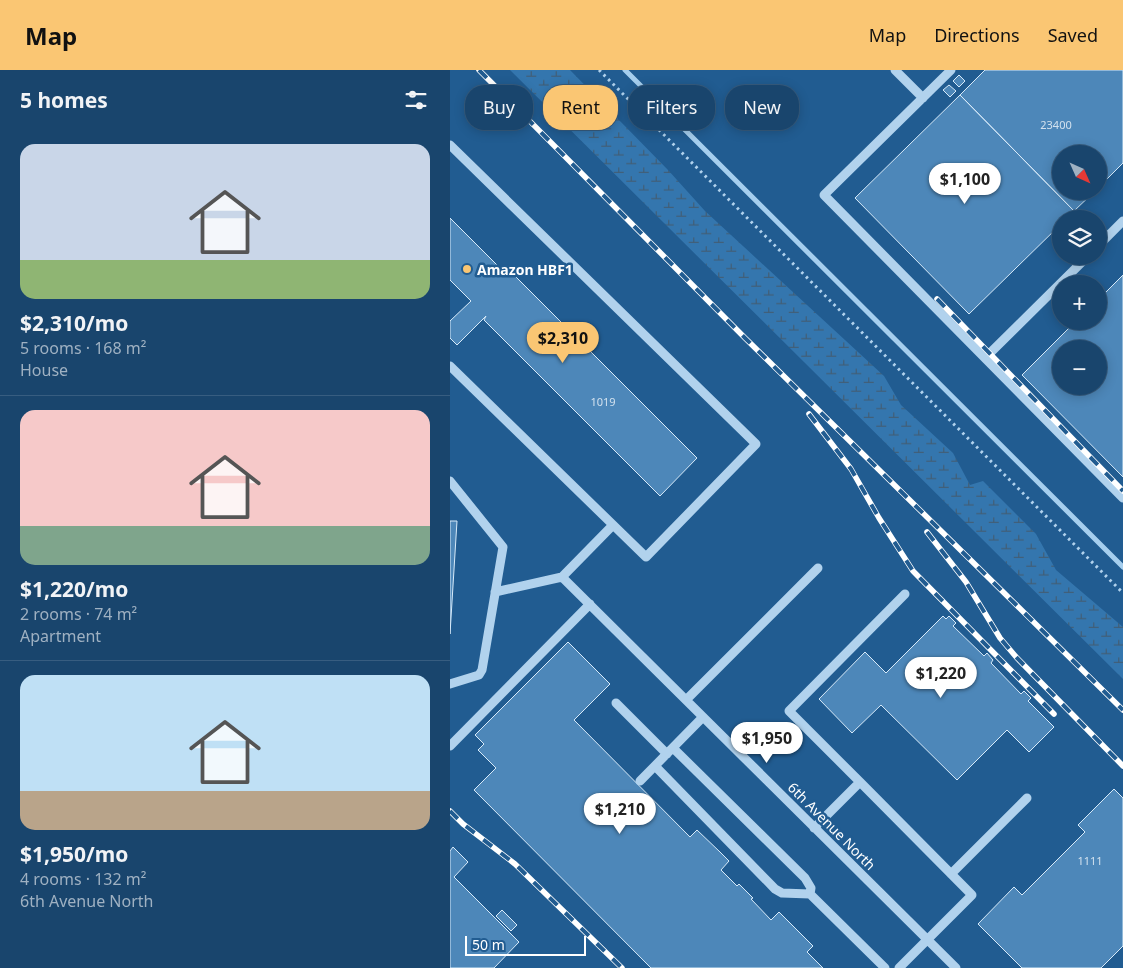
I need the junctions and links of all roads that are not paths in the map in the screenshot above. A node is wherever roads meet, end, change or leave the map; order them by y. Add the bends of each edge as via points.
1 (895, 70) edge
2 (951, 70) edge
3 (923, 98) junction
4 (450, 145) edge
5 (1123, 221) edge
6 (1107, 237) edge
7 (1079, 265) edge
8 (985, 358) junction
9 (450, 366) edge
10 (450, 481) edge
11 (1123, 498) edge
12 (613, 526) junction
13 (818, 568) dead end
14 (562, 577) junction
15 (495, 592) junction
16 (905, 594) dead end
17 (590, 604) junction
18 (450, 684) edge
19 (686, 700) junction
20 (616, 703) dead end
21 (704, 717) junction
22 (450, 746) edge
23 (670, 751) junction
24 (655, 766) junction
25 (640, 781) dead end
26 (860, 782) junction
27 (1027, 798) dead end
28 (814, 828) junction
29 (951, 874) junction
30 (810, 894) junction
31 (927, 940) junction
32 (885, 968) edge
33 (899, 968) edge
34 (956, 968) edge

1 - 3 street
2 - 3 street
3 - 8 street via 824,195
4 - 12 street via 756,444 646,557
5 - 6 street
7 - 8 street
8 - 11 street
9 - 12 street
10 - 15 street via 503,547
12 - 14 street
13 - 19 street
14 - 15 street
14 - 17 street, 6th Avenue North
15 - 18 street via 482,670 479,676
16 - 26 street via 789,711
17 - 19 street, 6th Avenue North
17 - 22 street
19 - 21 street, 6th Avenue North
20 - 23 street
21 - 23 street
21 - 28 street, 6th Avenue North
23 - 24 street
23 - 30 street via 805,878 811,888
24 - 25 street
24 - 30 street via 775,890
26 - 28 street
26 - 29 street
27 - 29 street
28 - 31 street, 6th Avenue North
29 - 31 street via 972,895
30 - 32 street
31 - 33 street
31 - 34 street, 6th Avenue North

